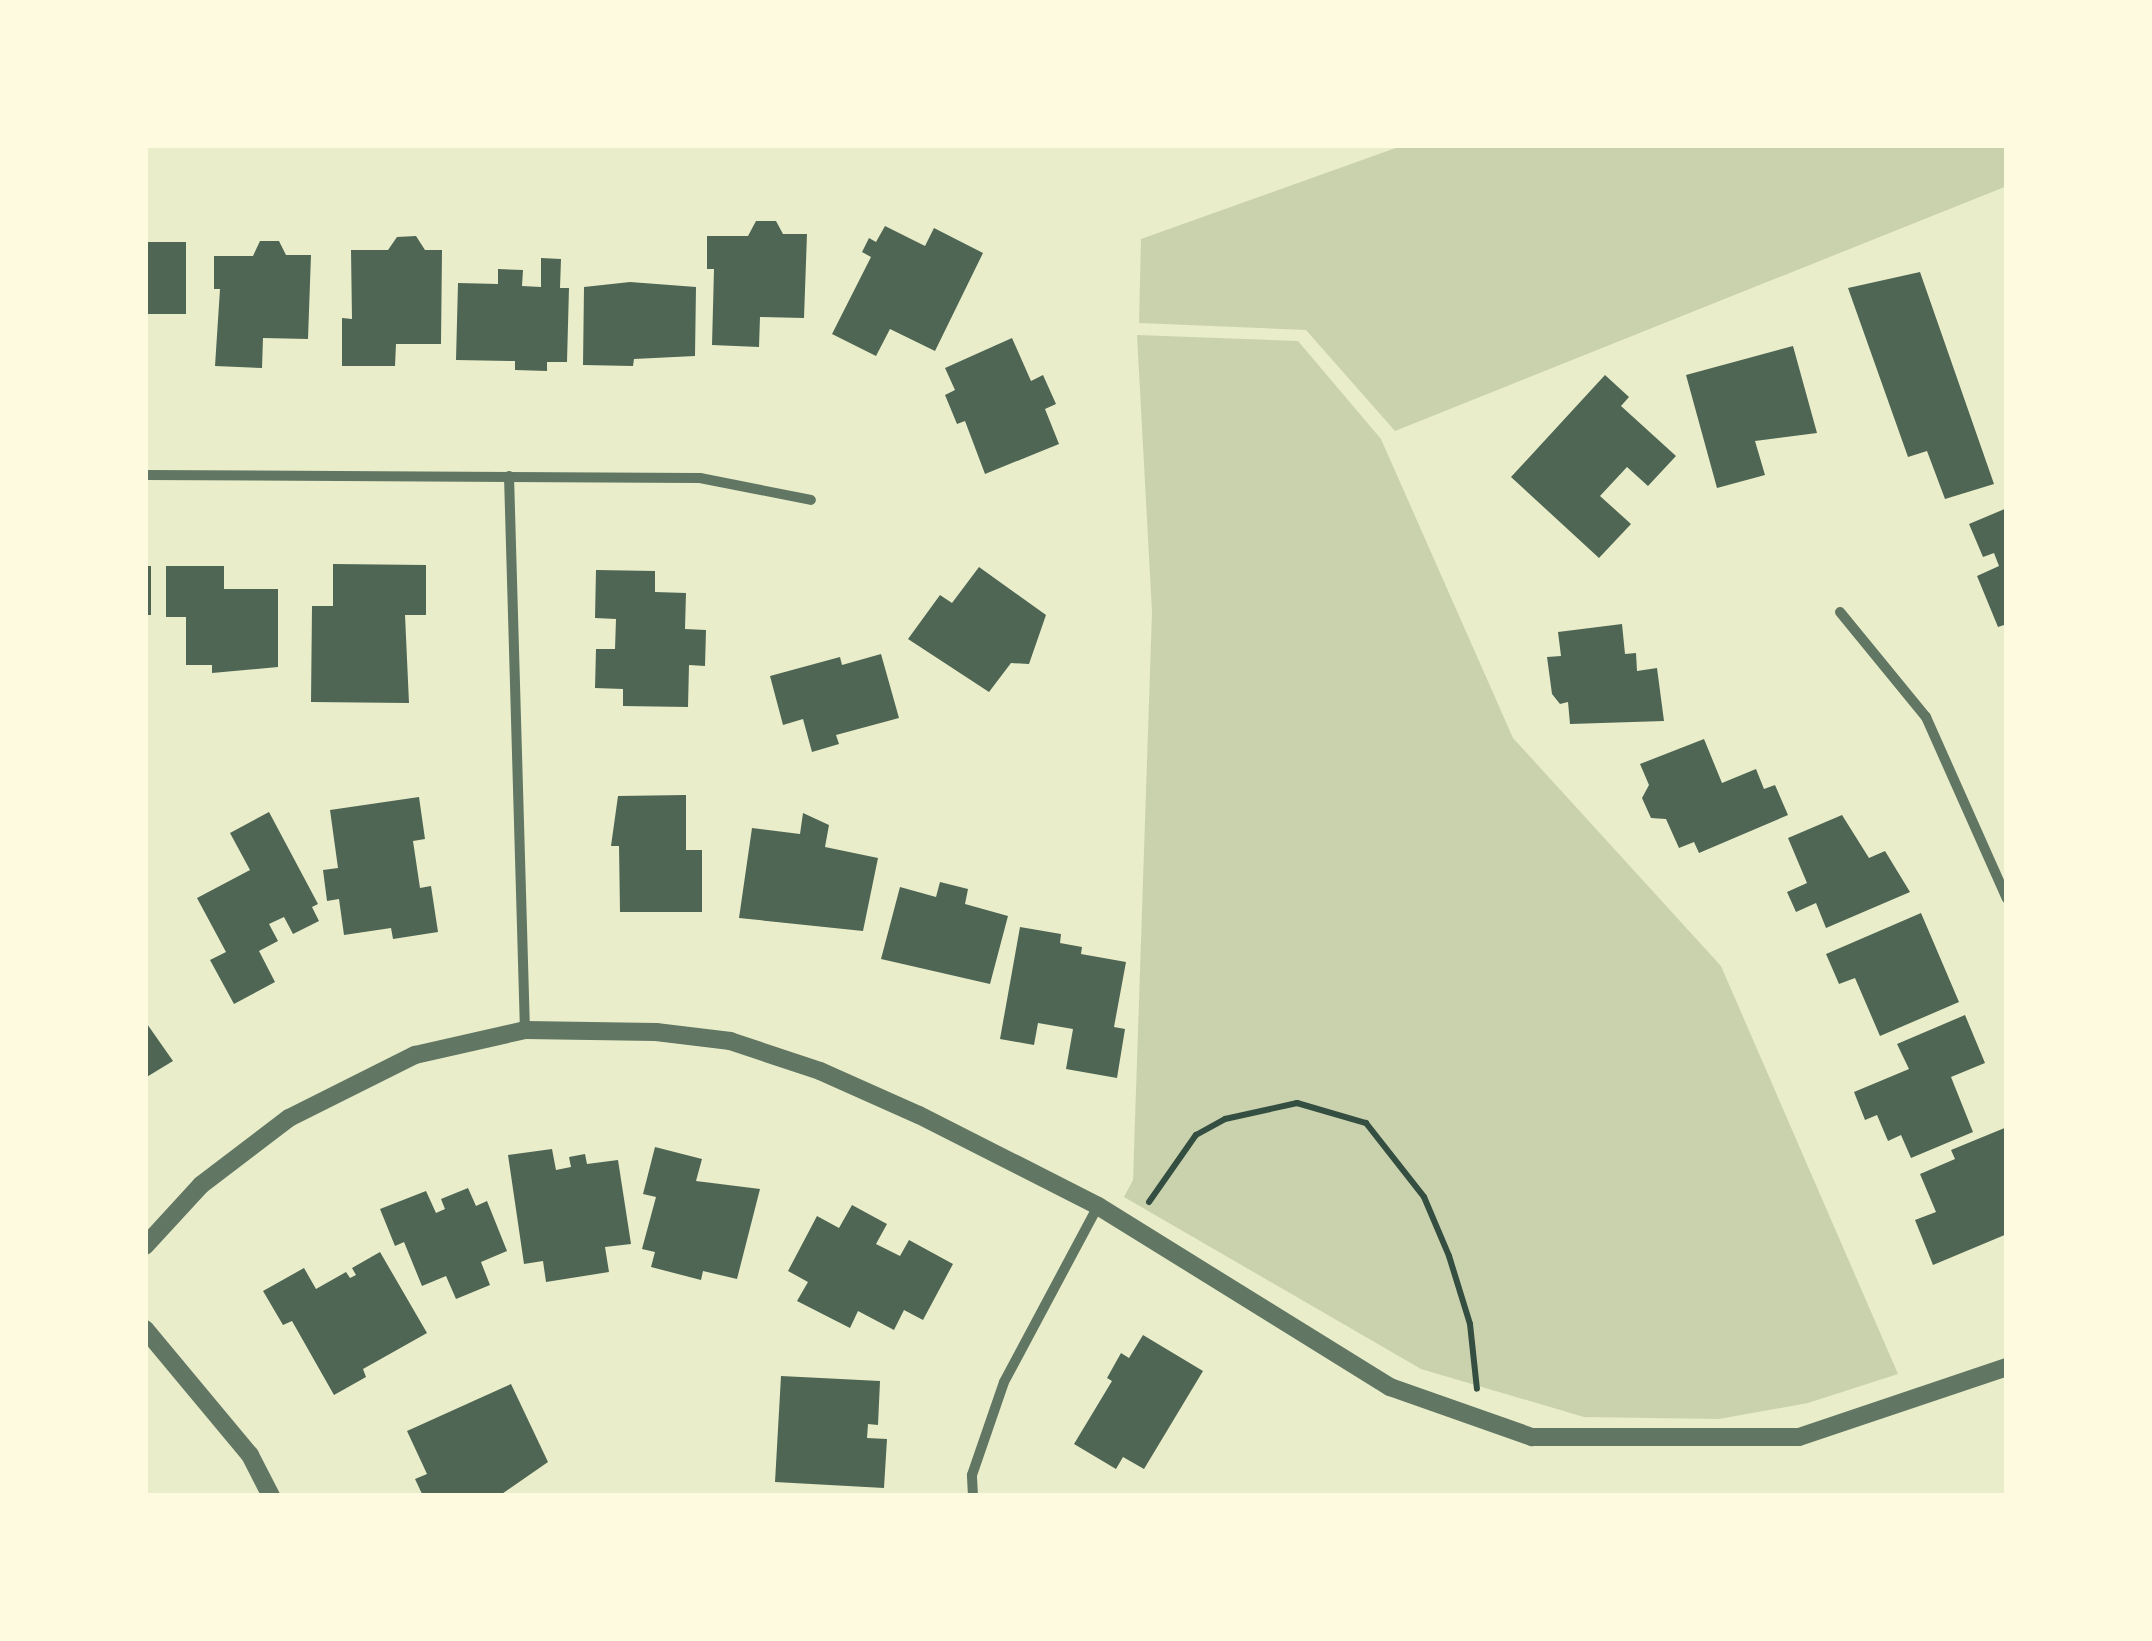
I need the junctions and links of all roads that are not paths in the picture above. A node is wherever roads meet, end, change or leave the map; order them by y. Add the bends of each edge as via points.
1 (145, 474) edge
2 (510, 476) junction
3 (811, 500) dead end
4 (1840, 612) dead end
5 (2007, 899) edge
6 (525, 1030) junction
7 (1098, 1206) junction
8 (145, 1246) edge
9 (145, 1330) edge
10 (2007, 1367) edge
11 (271, 1496) edge
12 (973, 1496) edge

1 - 2 street
2 - 3 street via 700,478
2 - 6 street
4 - 5 street via 1926,717
6 - 7 street via 656,1032 730,1042 820,1071
6 - 8 street via 415,1054 289,1118 201,1185
7 - 10 street via 1390,1387 1532,1436 1800,1436
7 - 12 street via 1004,1382 972,1475
9 - 11 street via 250,1455

